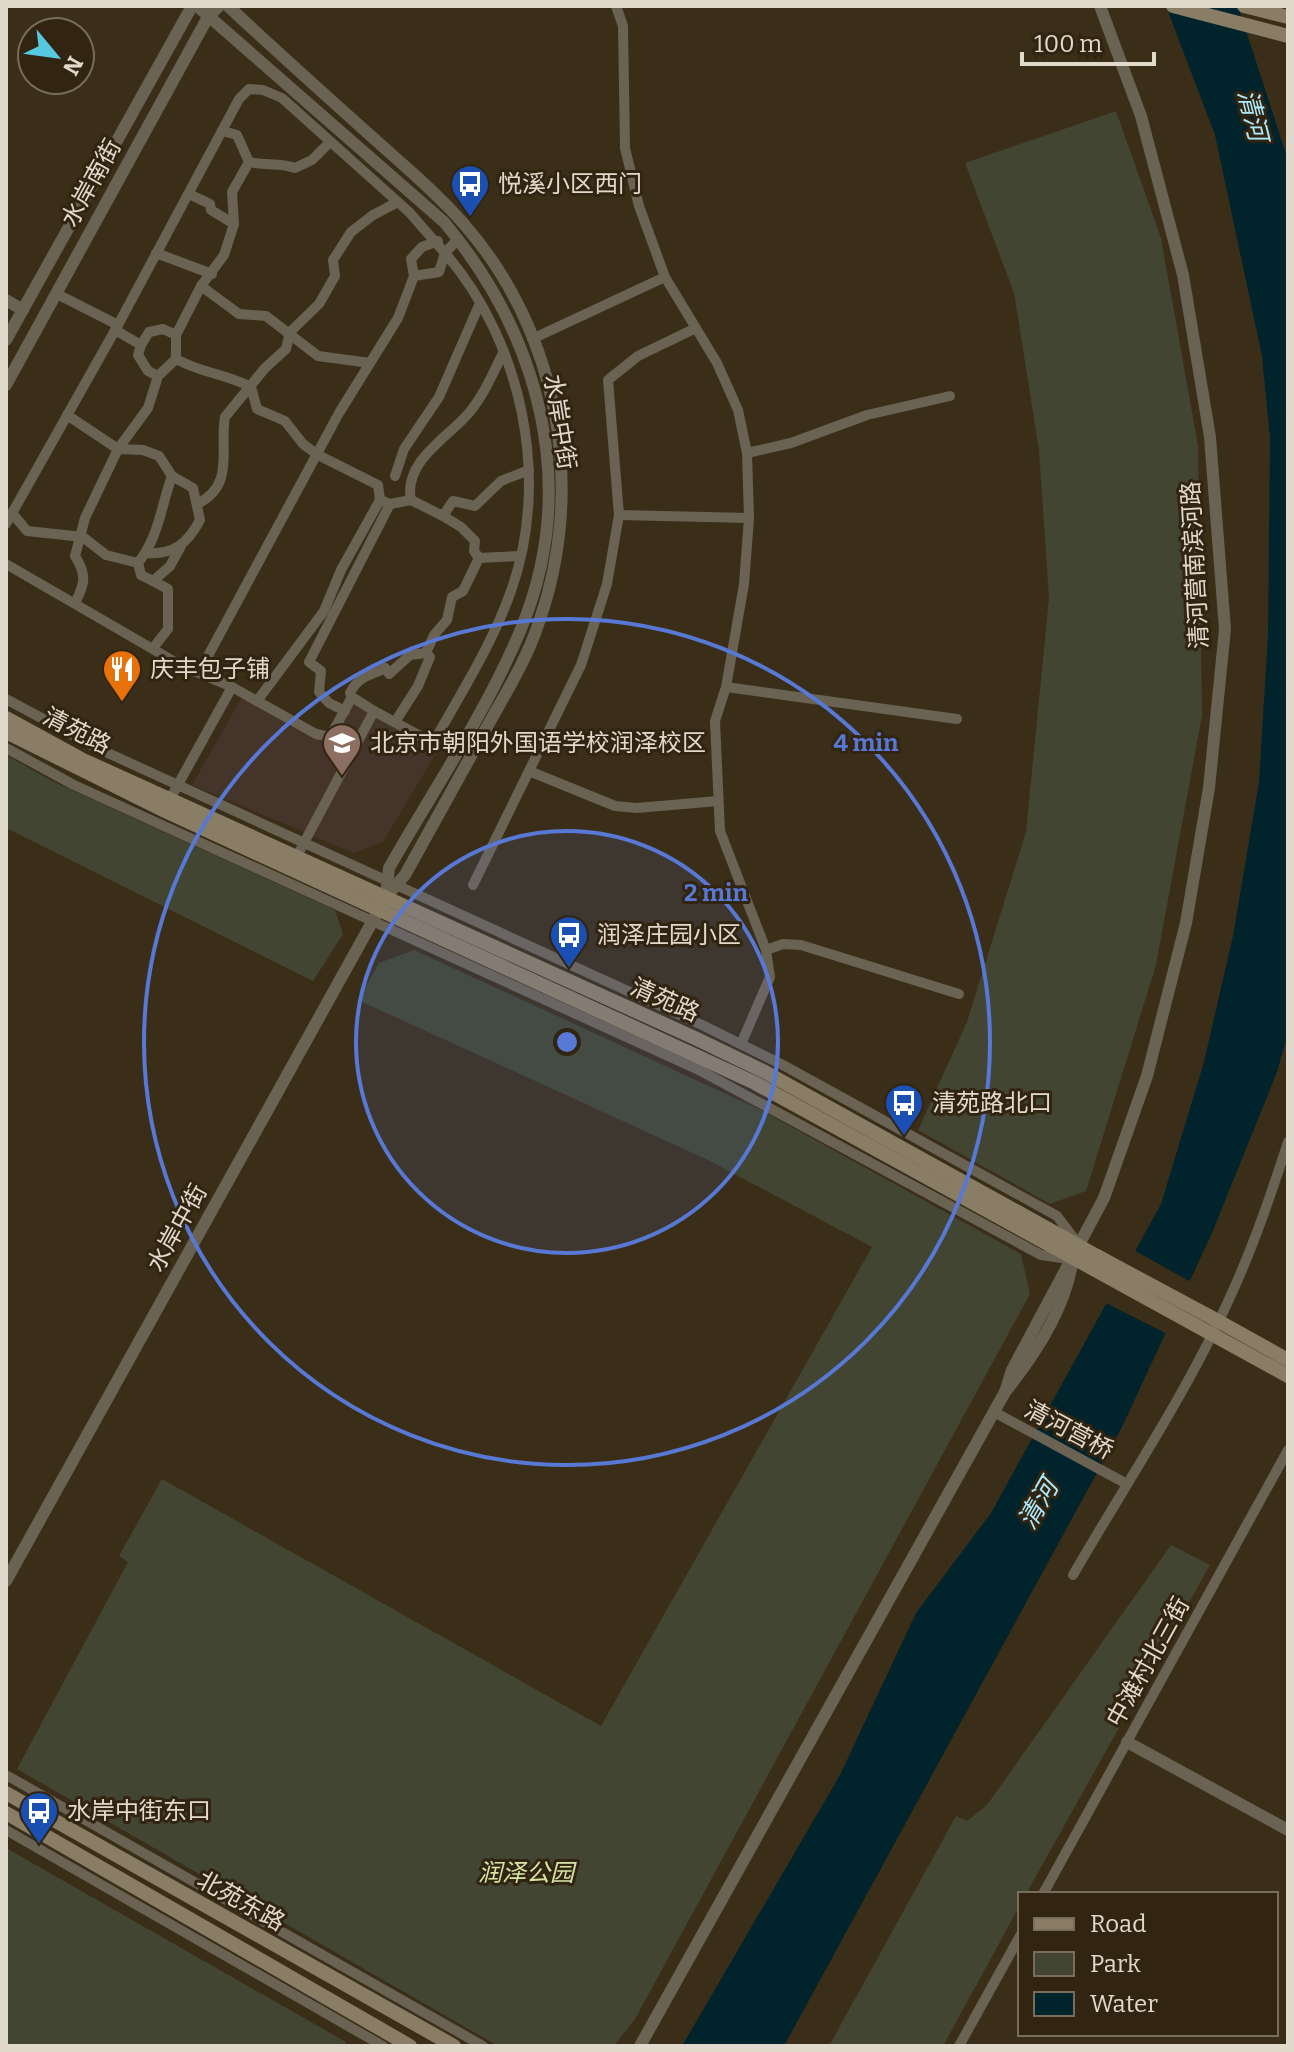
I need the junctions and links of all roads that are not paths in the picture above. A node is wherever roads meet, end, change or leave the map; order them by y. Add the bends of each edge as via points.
1 (194, 6) edge
2 (219, 6) edge
3 (228, 6) edge
4 (616, 6) edge
5 (1100, 6) edge
6 (1173, 6) edge
7 (1244, 6) edge
8 (1285, 13) edge
9 (208, 17) junction
10 (1288, 36) edge
11 (223, 131) junction
12 (329, 143) junction
13 (249, 162) junction
14 (189, 194) junction
15 (398, 202) junction
16 (234, 224) junction
17 (458, 239) junction
18 (438, 241) junction
19 (156, 253) junction
20 (445, 253) junction
21 (212, 274) junction
22 (414, 276) junction
23 (665, 277) junction
24 (201, 286) junction
25 (57, 294) junction
26 (6, 300) edge
27 (480, 303) junction
28 (23, 310) junction
29 (116, 328) junction
30 (696, 328) junction
31 (290, 332) junction
32 (176, 335) junction
33 (532, 339) junction
34 (6, 340) edge
35 (141, 345) junction
36 (503, 353) junction
37 (176, 359) junction
38 (370, 363) junction
39 (158, 376) junction
40 (6, 385) edge
41 (251, 387) junction
42 (950, 396) dead end
43 (67, 415) junction
44 (118, 449) junction
45 (747, 453) junction
46 (318, 455) junction
47 (529, 470) junction
48 (172, 476) junction
49 (395, 476) junction
50 (378, 485) junction
51 (409, 494) junction
52 (385, 502) junction
53 (197, 504) junction
54 (12, 513) junction
55 (619, 515) junction
56 (443, 516) junction
57 (749, 518) junction
58 (6, 524) edge
59 (83, 537) junction
60 (181, 546) junction
61 (146, 553) junction
62 (520, 556) junction
63 (479, 558) junction
64 (138, 563) junction
65 (6, 564) edge
66 (153, 581) junction
67 (75, 603) junction
68 (153, 648) junction
69 (426, 653) junction
70 (203, 673) junction
71 (232, 687) junction
72 (726, 687) junction
73 (352, 697) junction
74 (6, 699) edge
75 (257, 701) junction
76 (345, 711) junction
77 (374, 711) junction
78 (6, 718) edge
79 (957, 719) dead end
80 (395, 722) junction
81 (6, 732) edge
82 (6, 748) edge
83 (529, 771) junction
84 (178, 785) junction
85 (170, 799) junction
86 (718, 801) junction
87 (301, 849) junction
88 (473, 885) dead end
89 (384, 899) junction
90 (766, 950) junction
91 (959, 994) dead end
92 (741, 1044) junction
93 (1288, 1142) edge
94 (1076, 1253) junction
95 (1213, 1330) junction
96 (1288, 1360) edge
97 (1288, 1376) edge
98 (994, 1412) junction
99 (1288, 1450) edge
100 (1125, 1483) junction
101 (1073, 1575) dead end
102 (6, 1581) edge
103 (1127, 1742) junction
104 (6, 1775) edge
105 (6, 1793) edge
106 (6, 1813) edge
107 (6, 1830) edge
108 (1288, 1830) edge
109 (1044, 1892) edge
110 (1018, 1940) edge
111 (360, 1976) junction
112 (343, 1983) junction
113 (407, 2045) edge
114 (383, 2046) edge
115 (454, 2046) edge
116 (483, 2046) edge
117 (640, 2046) edge
118 (959, 2046) edge

1 - 9 street, 水岸中街
1 - 28 street, 水岸南街
2 - 9 street, 水岸南街
3 - 33 street, 水岸中街 via 463,223 513,293
4 - 23 street via 623,26 625,148
5 - 94 street, 清河营南滨河路 via 1141,116 1183,275 1210,437 1225,629 1209,788 1186,923 1147,1076 1104,1198
6 - 10 main road
7 - 8 main road
9 - 17 street, 水岸中街 via 413,192
9 - 25 street, 水岸南街
11 - 12 street via 239,99 249,89 263,90 282,98
11 - 13 street via 237,135
11 - 14 street
12 - 13 street via 295,168
12 - 15 street
13 - 16 street via 232,192
14 - 16 street
14 - 19 street
15 - 18 street
15 - 31 street via 351,232 333,260 335,276 319,304
16 - 21 street
17 - 20 street
17 - 89 street, 水岸中街 via 504,307 537,391 547,451 545,547 504,668 389,868
18 - 20 street
18 - 22 street via 411,259
19 - 21 street
19 - 29 street
20 - 22 street via 439,272
20 - 27 street
21 - 24 street
22 - 38 street via 398,318
23 - 30 street
23 - 33 street
24 - 31 street via 239,314 266,316
24 - 32 street
25 - 29 street
25 - 40 street, 水岸南街
26 - 28 street
27 - 36 street
27 - 49 street via 439,397 404,449
28 - 34 street, 水岸南街
29 - 35 street
29 - 43 street
30 - 45 street via 738,410
30 - 55 street via 638,356 608,380
31 - 38 street via 318,356
31 - 41 street via 286,349
32 - 35 street via 163,329 149,332
32 - 37 street
33 - 89 street, 水岸中街 via 550,385 561,455 563,514 551,582 525,658
35 - 39 street via 138,355
36 - 47 street via 519,399
36 - 51 street via 468,415 414,472
37 - 39 street
37 - 41 street
38 - 46 street
39 - 44 street via 148,408
41 - 46 street via 257,409 285,421
41 - 53 street via 225,417 220,480 208,499
42 - 45 street via 867,415
43 - 44 street
43 - 54 street
44 - 48 street via 159,456
44 - 59 street via 85,518
45 - 57 street
46 - 50 street
46 - 70 street
47 - 56 street via 501,481 475,506 453,501
47 - 62 street
48 - 53 street via 193,488
48 - 61 street
49 - 50 street
49 - 51 street
50 - 52 street
51 - 52 street
51 - 56 street
52 - 75 street via 341,570 324,611
52 - 76 street via 309,662 321,671 319,692
53 - 60 street via 200,520
54 - 58 street
54 - 59 street via 27,531
55 - 57 street
55 - 83 street via 607,584 581,665
56 - 63 street via 475,541
57 - 72 street
59 - 64 street via 106,555
59 - 67 street via 75,556 85,572 84,586
60 - 61 street
60 - 66 street
61 - 64 street
62 - 63 street
62 - 80 street via 488,647 433,743
63 - 69 street via 463,591 452,597 447,620
64 - 66 street via 141,575
65 - 67 street
66 - 68 street via 168,589 168,629
67 - 68 street
68 - 70 street
69 - 73 street via 410,655 389,674 385,668 363,676
69 - 80 street via 430,657 418,686
70 - 71 street
71 - 75 street
71 - 84 street
72 - 79 street
72 - 86 street via 715,721
73 - 76 street
73 - 77 street
74 - 84 street
75 - 76 street via 330,737
77 - 80 street
77 - 87 street
78 - 85 main road, 清苑路
81 - 89 main road, 清苑路 via 82,773
82 - 89 street via 74,785
83 - 86 street via 615,806
83 - 88 street
84 - 85 street
84 - 87 street
85 - 87 main road, 清苑路
86 - 90 street via 720,831
87 - 89 main road, 清苑路
89 - 92 street
89 - 94 main road, 清苑路 via 755,1083
89 - 102 street, 水岸中街
90 - 91 street via 801,945
90 - 92 street via 770,977
92 - 94 street via 1057,1216
93 - 95 street via 1261,1225
94 - 95 main road, 清苑路, bridge
94 - 98 street
95 - 96 main road, 清苑路
95 - 97 main road, 清苑路
95 - 100 street
98 - 100 street, 清河营桥
98 - 117 street
99 - 103 street, 中滩村北三街
100 - 101 street
103 - 108 street
103 - 109 street, 中滩村北三街
104 - 111 street
105 - 112 main road, 北苑东路
106 - 113 main road, 北苑东路
107 - 114 street
110 - 118 street
111 - 112 main road
111 - 116 street
112 - 115 main road, 北苑东路

